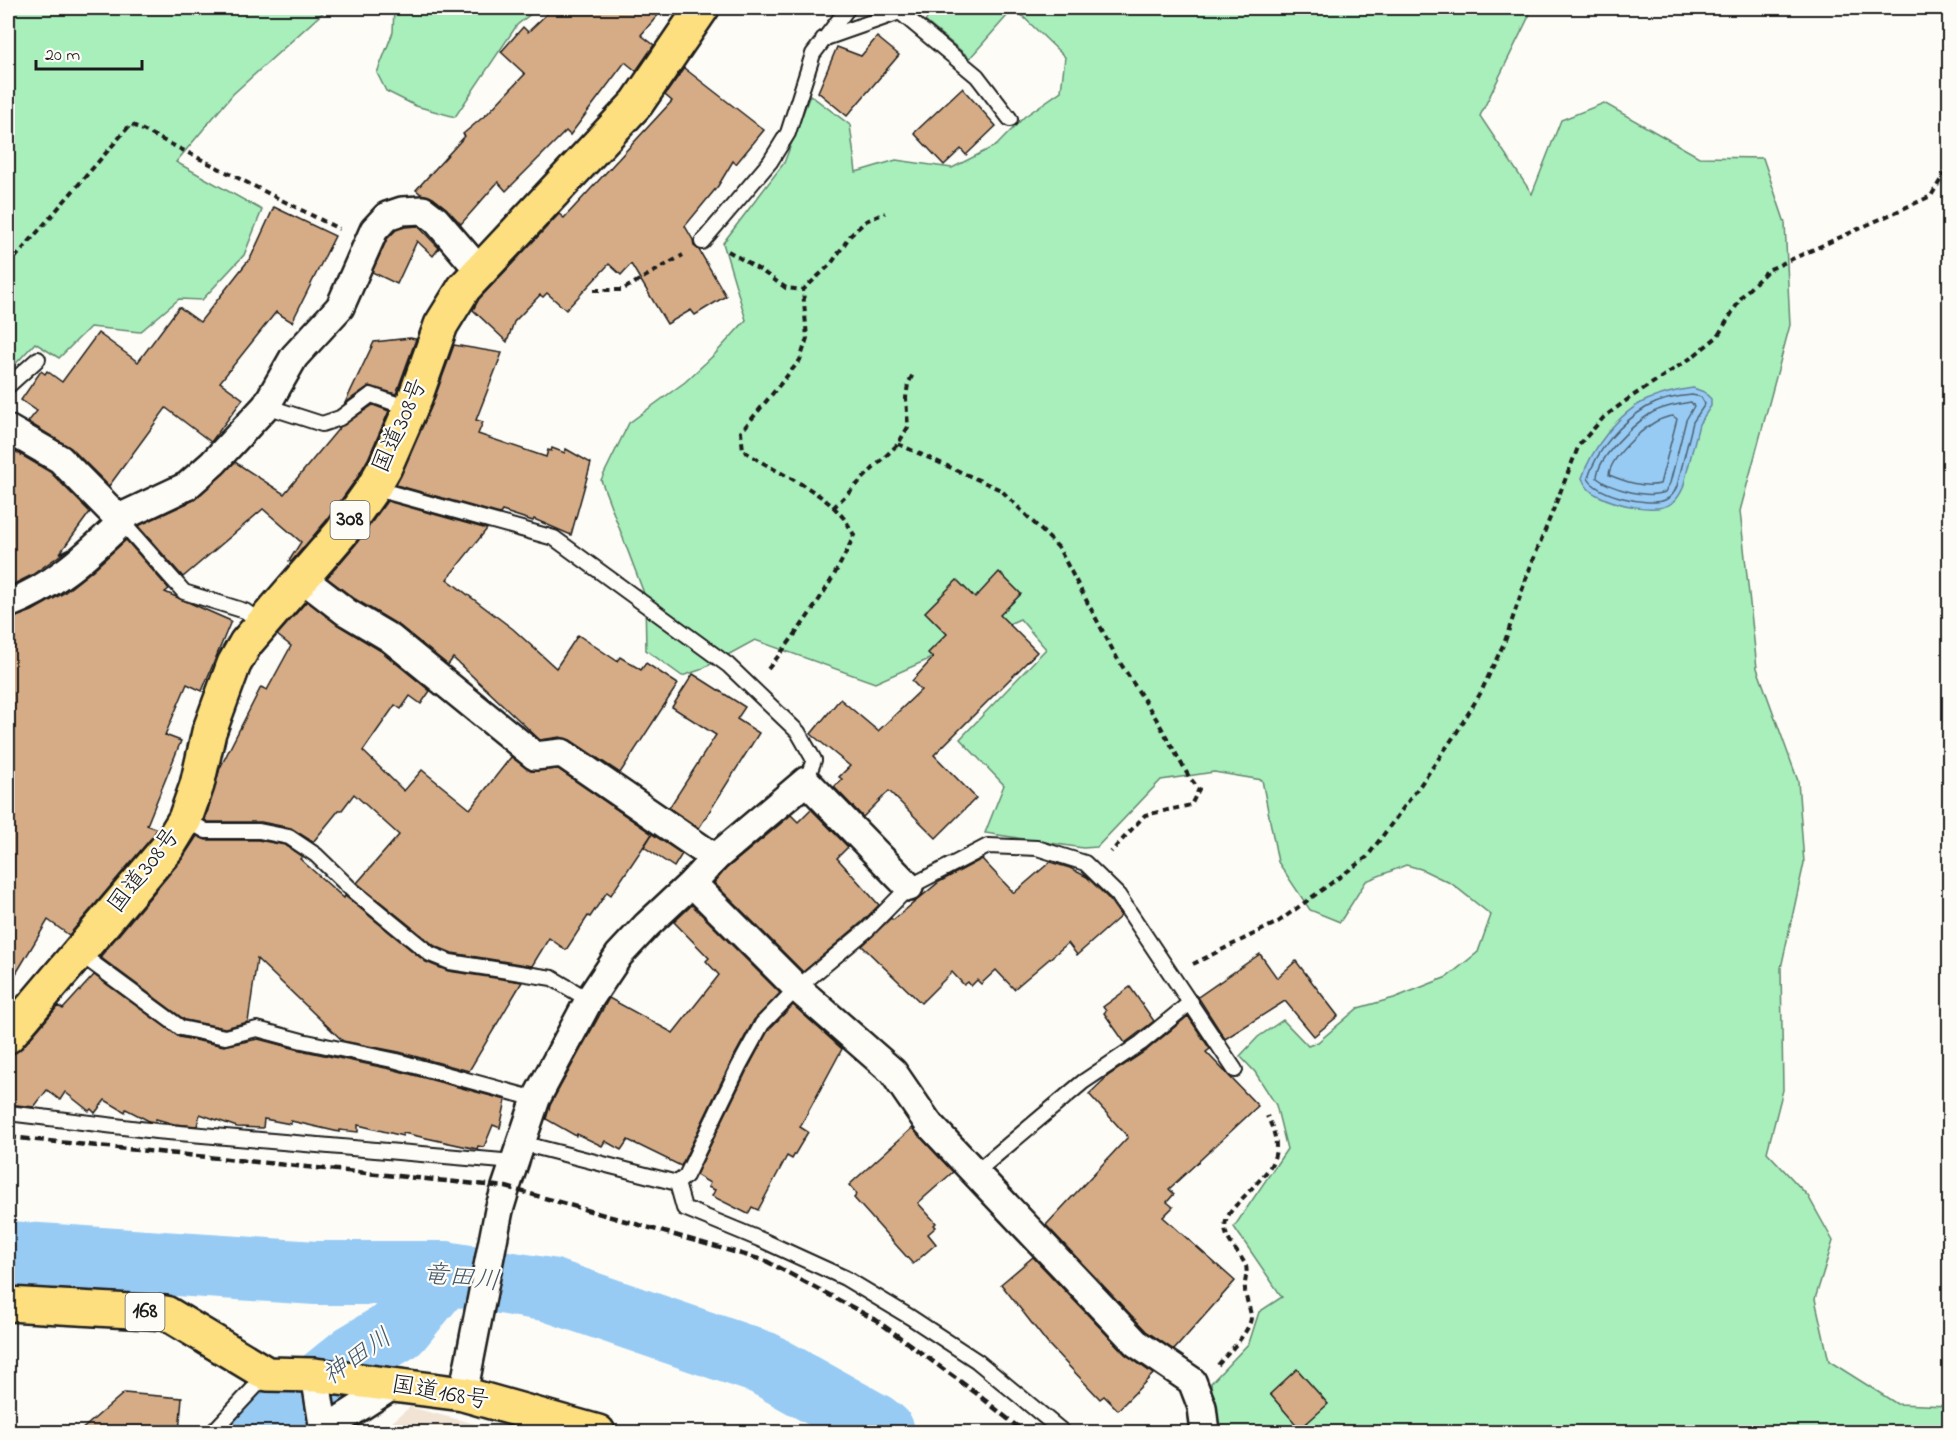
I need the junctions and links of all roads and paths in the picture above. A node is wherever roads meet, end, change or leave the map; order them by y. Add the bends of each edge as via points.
1 (702, 8) edge
2 (848, 8) edge
3 (823, 39) junction
4 (1010, 119) dead end
5 (1950, 164) edge
6 (885, 213) dead end
7 (702, 242) junction
8 (368, 243) junction
9 (8, 267) edge
10 (479, 270) junction
11 (594, 290) dead end
12 (803, 290) junction
13 (38, 359) dead end
14 (914, 372) dead end
15 (8, 386) edge
16 (266, 406) junction
17 (411, 409) junction
18 (8, 429) edge
19 (898, 444) junction
20 (373, 488) junction
21 (833, 507) junction
22 (120, 520) junction
23 (302, 578) junction
24 (8, 604) edge
25 (262, 623) junction
26 (752, 688) junction
27 (806, 781) junction
28 (185, 819) junction
29 (715, 858) junction
30 (1094, 872) junction
31 (692, 883) junction
32 (909, 887) junction
33 (79, 953) junction
34 (1173, 975) junction
35 (797, 988) junction
36 (589, 1000) junction
37 (1191, 1002) junction
38 (8, 1036) edge
39 (1235, 1070) dead end
40 (536, 1099) junction
41 (8, 1113) edge
42 (1267, 1116) dead end
43 (518, 1152) junction
44 (975, 1173) junction
45 (677, 1183) junction
46 (8, 1304) edge
47 (267, 1374) junction
48 (315, 1375) junction
49 (465, 1383) junction
50 (1194, 1384) junction
51 (394, 1385) junction
52 (322, 1425) edge
53 (213, 1432) edge
54 (598, 1432) edge
55 (1063, 1432) edge
56 (1205, 1432) edge

1 - 10 highway, 国道308号 / 308 via 637,103
2 - 3 lane
3 - 4 lane via 900,12 977,76
3 - 7 lane via 813,54 788,133 770,162
5 - 34 path via 1930,196 1767,270 1743,296 1717,338 1605,417 1579,446 1505,641 1480,694 1367,857 1278,922
6 - 12 path via 866,220 831,264
7 - 11 path via 622,290
7 - 12 path via 731,252 786,288
8 - 9 path via 131,124
8 - 10 street via 387,216 423,210
8 - 16 street via 340,307 294,357
10 - 17 highway, 国道308号 / 308 via 441,325
12 - 21 path via 807,338 800,360 741,432 742,450
13 - 15 lane
14 - 19 path via 906,398 908,427
16 - 17 lane via 322,424 340,418 371,395
16 - 22 street via 213,464 187,486
17 - 20 highway, 国道308号 / 308
18 - 22 street via 60,459
19 - 21 path
19 - 30 path via 1001,490 1058,547 1117,658 1199,789 1191,805 1145,815
20 - 23 highway, 国道308号 / 308
20 - 26 lane via 554,538 728,665
21 - 26 path via 854,535 841,566 801,628
22 - 24 street via 56,580
22 - 25 lane via 184,592 245,611
23 - 25 highway, 国道308号 / 308
23 - 29 street via 346,612 390,638 535,756 562,753
25 - 28 highway, 国道308号 / 308 via 246,643 224,690 208,732
26 - 27 lane via 798,732 814,760
27 - 29 street
27 - 32 street
28 - 33 highway, 国道308号 / 308 via 168,847
28 - 36 lane via 206,831 259,831 289,837 316,855 430,954 450,962 552,978
29 - 31 street
30 - 32 lane via 1085,863 1036,848 988,846
30 - 34 lane via 1118,895
31 - 35 street
31 - 36 street via 619,956
32 - 35 lane via 868,929
33 - 38 highway, 国道308号 / 308
33 - 40 lane via 181,1028 225,1037 257,1029 398,1060
34 - 37 lane
35 - 44 street via 893,1072 928,1124
35 - 45 lane via 762,1024 686,1176
36 - 40 street
37 - 39 lane
37 - 44 lane via 1141,1043 1083,1082
40 - 43 street
41 - 43 lane via 156,1131
42 - 50 path via 1278,1150 1272,1165 1228,1215 1225,1227 1229,1242 1246,1267 1245,1289 1251,1318 1231,1350
43 - 45 lane
43 - 49 street via 499,1210
44 - 50 street via 1136,1343
45 - 55 lane via 684,1208 845,1278 977,1361
46 - 47 highway, 国道168号 / 168 via 166,1313
47 - 48 highway, 国道168号 / 168
47 - 53 lane
48 - 51 highway, 国道168号 / 168
48 - 52 street
49 - 51 highway, 国道168号 / 168
49 - 54 highway, 国道168号 / 168
50 - 56 street
51 - 52 street

